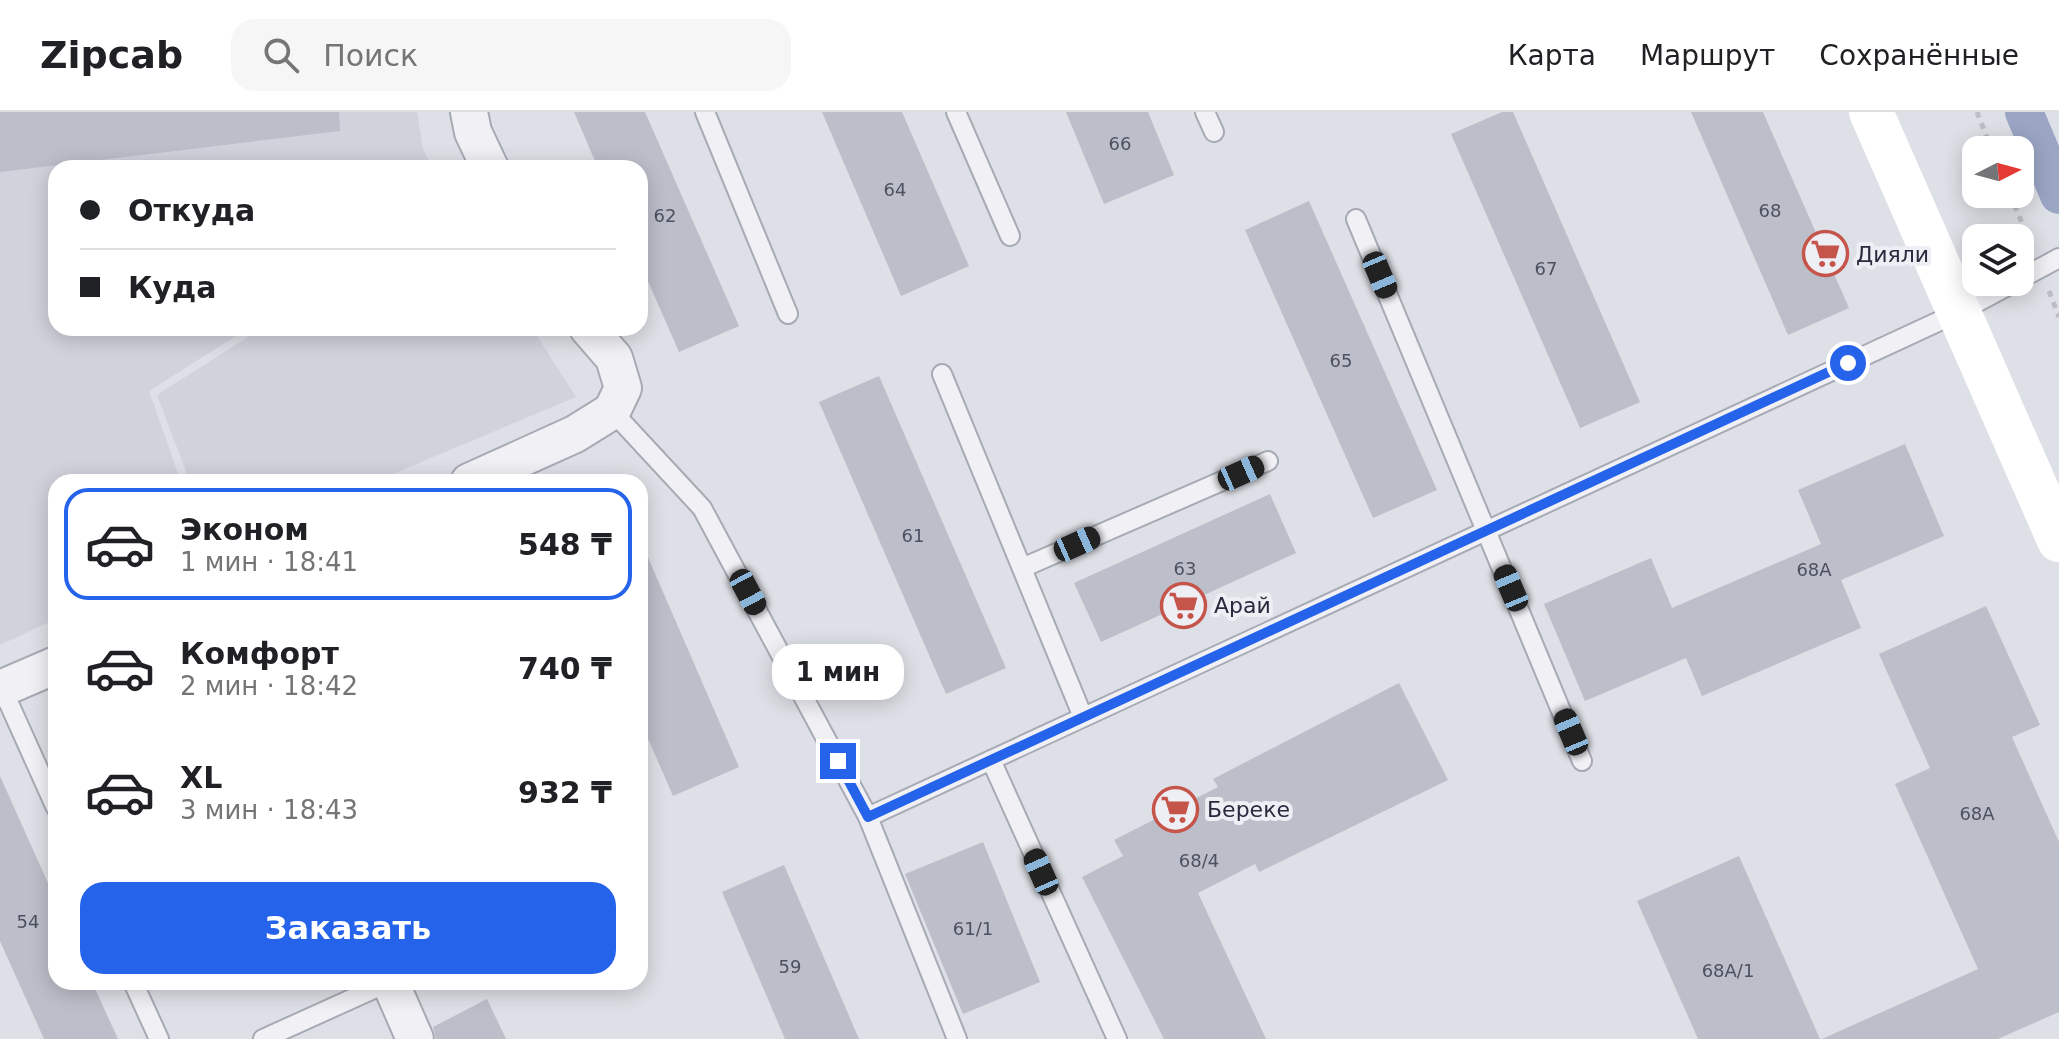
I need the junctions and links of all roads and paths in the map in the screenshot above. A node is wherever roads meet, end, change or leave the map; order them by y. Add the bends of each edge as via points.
1 (469, 112) edge
2 (705, 112) edge
3 (956, 112) edge
4 (1205, 112) edge
5 (1871, 112) edge
6 (1977, 112) edge
7 (1214, 132) dead end
8 (1986, 136) edge
9 (486, 160) edge
10 (1356, 219) dead end
11 (1010, 236) dead end
12 (2059, 258) edge
13 (2034, 272) edge
14 (1989, 296) edge
15 (1959, 312) junction
16 (788, 314) dead end
17 (595, 336) edge
18 (942, 374) dead end
19 (612, 411) junction
20 (1268, 461) dead end
21 (487, 474) edge
22 (1487, 530) junction
23 (2059, 540) edge
24 (1022, 568) junction
25 (48, 668) edge
26 (1, 688) edge
27 (1083, 717) junction
28 (991, 760) junction
29 (1582, 761) dead end
30 (48, 791) edge
31 (868, 817) junction
32 (137, 990) edge
33 (372, 990) edge
34 (394, 990) edge
35 (159, 1039) edge
36 (263, 1039) edge
37 (415, 1039) edge
38 (957, 1039) edge
39 (1117, 1039) edge

1 - 9 street
2 - 16 lane
3 - 11 lane
4 - 7 lane
5 - 15 main road
6 - 8 path
10 - 22 lane
12 - 13 lane
14 - 15 lane
15 - 22 lane
15 - 23 main road
17 - 19 street via 614,358 623,388
18 - 24 lane
19 - 21 street
19 - 31 lane via 702,508
20 - 24 lane
22 - 27 lane
22 - 29 lane
24 - 27 lane
25 - 26 street
26 - 30 lane
27 - 28 lane
28 - 31 lane
28 - 39 lane
31 - 38 lane
32 - 35 lane
33 - 36 lane
34 - 37 street

